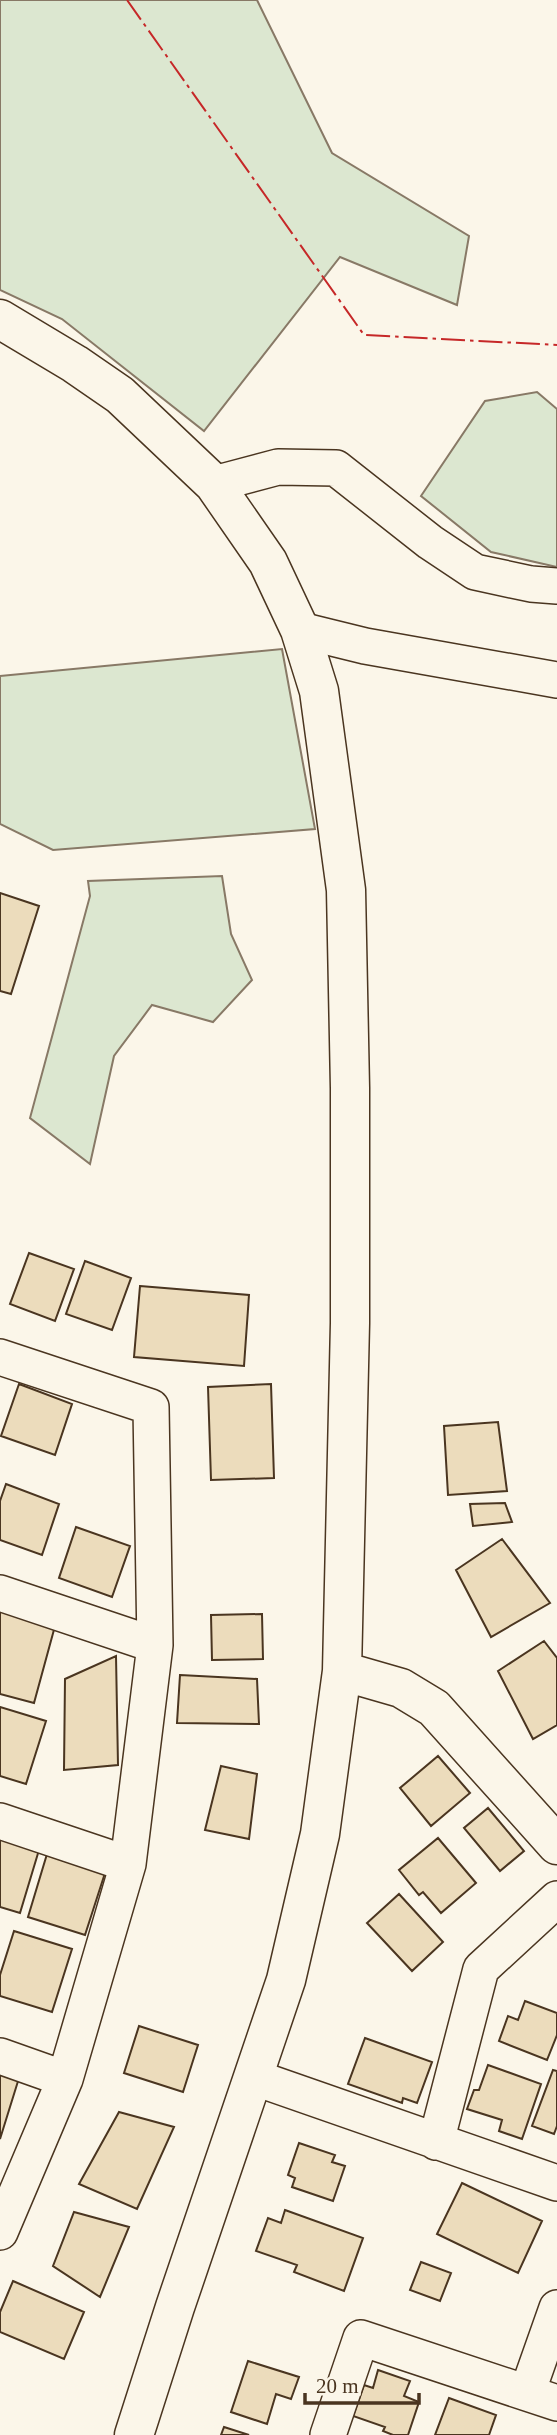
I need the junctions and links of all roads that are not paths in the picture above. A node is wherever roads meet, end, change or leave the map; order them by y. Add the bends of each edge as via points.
1 (0, 319) edge
2 (214, 484) junction
3 (557, 586) edge
4 (300, 630) junction
5 (557, 681) edge
6 (0, 1357) edge
7 (0, 1593) edge
8 (155, 1645) junction
9 (342, 1671) junction
10 (0, 1821) edge
11 (557, 1845) edge
12 (128, 1864) junction
13 (557, 1899) edge
14 (0, 2056) edge
15 (253, 2077) junction
16 (65, 2079) junction
17 (436, 2142) junction
18 (557, 2183) edge
19 (0, 2232) edge
20 (557, 2308) edge
21 (542, 2398) edge
22 (135, 2435) edge
23 (328, 2435) edge

1 - 2 street via 120,395
2 - 3 street via 278,467 336,468 475,572
2 - 4 street via 268,562
4 - 5 street
4 - 9 street via 320,691 346,890 350,1323
6 - 8 street via 151,1408
7 - 8 street
8 - 12 street
9 - 11 street via 401,1688 434,1708
9 - 15 street via 320,1834 286,1980
10 - 12 street
12 - 16 street
13 - 17 street via 481,1969
14 - 16 street
15 - 17 street
15 - 22 street
16 - 19 street
17 - 18 street
20 - 21 street
21 - 23 street via 360,2338

